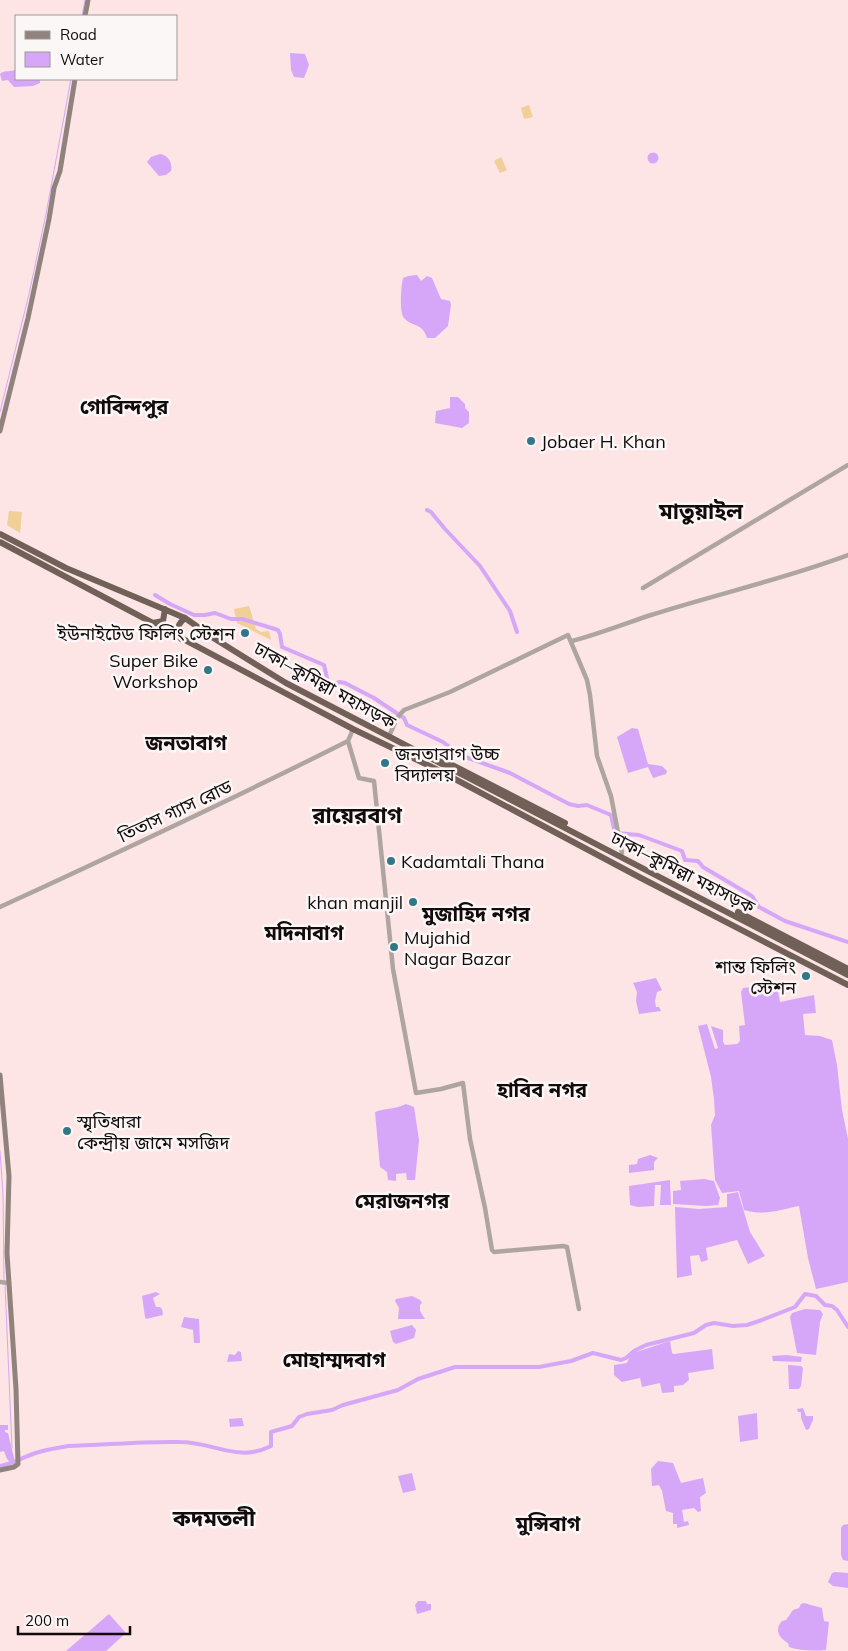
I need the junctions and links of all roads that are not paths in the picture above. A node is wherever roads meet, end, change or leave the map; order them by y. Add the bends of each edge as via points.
1 (88, 0) edge
2 (85, 15) edge
3 (76, 80) edge
4 (0, 431) edge
5 (848, 465) edge
6 (0, 530) edge
7 (0, 534) edge
8 (0, 542) edge
9 (848, 555) edge
10 (66, 568) junction
11 (643, 588) dead end
12 (165, 609) junction
13 (185, 618) junction
14 (153, 623) junction
15 (181, 639) junction
16 (572, 641) junction
17 (332, 707) junction
18 (353, 729) junction
19 (390, 734) junction
20 (348, 741) junction
21 (622, 853) junction
22 (0, 907) edge
23 (848, 970) edge
24 (848, 975) edge
25 (848, 985) edge
26 (0, 1075) edge
27 (0, 1282) edge
28 (9, 1283) junction
29 (579, 1309) dead end
30 (0, 1470) edge

1 - 2 main road
3 - 4 main road via 60,171
5 - 11 street
6 - 10 highway
7 - 10 highway, ঢাকা–কুমিল্লা মহাসড়ক
8 - 14 highway, ঢাকা–কুমিল্লা মহাসড়ক
9 - 16 street via 807,571
10 - 12 highway, ঢাকা–কুমিল্লা মহাসড়ক
12 - 13 highway, ঢাকা–কুমিল্লা মহাসড়ক
12 - 14 highway via 163,621
13 - 15 highway via 177,630
13 - 17 highway, ঢাকা–কুমিল্লা মহাসড়ক via 286,683
14 - 15 highway, ঢাকা–কুমিল্লা মহাসড়ক
15 - 18 highway, ঢাকা–কুমিল্লা মহাসড়ক
16 - 19 street via 568,635 404,711
16 - 21 street via 590,695 594,743 611,796
17 - 19 highway
17 - 24 highway, ঢাকা–কুমিল্লা মহাসড়ক
18 - 20 street
18 - 25 highway, ঢাকা–কুমিল্লা মহাসড়ক via 438,770
19 - 21 highway
20 - 22 street, তিতাস গ্যাস রোড
20 - 29 street via 359,778 374,781 392,969 416,1093 463,1082 470,1139 492,1250 567,1247
21 - 23 highway
26 - 28 main road via 9,1176
27 - 28 street
28 - 30 main road via 18,1465

